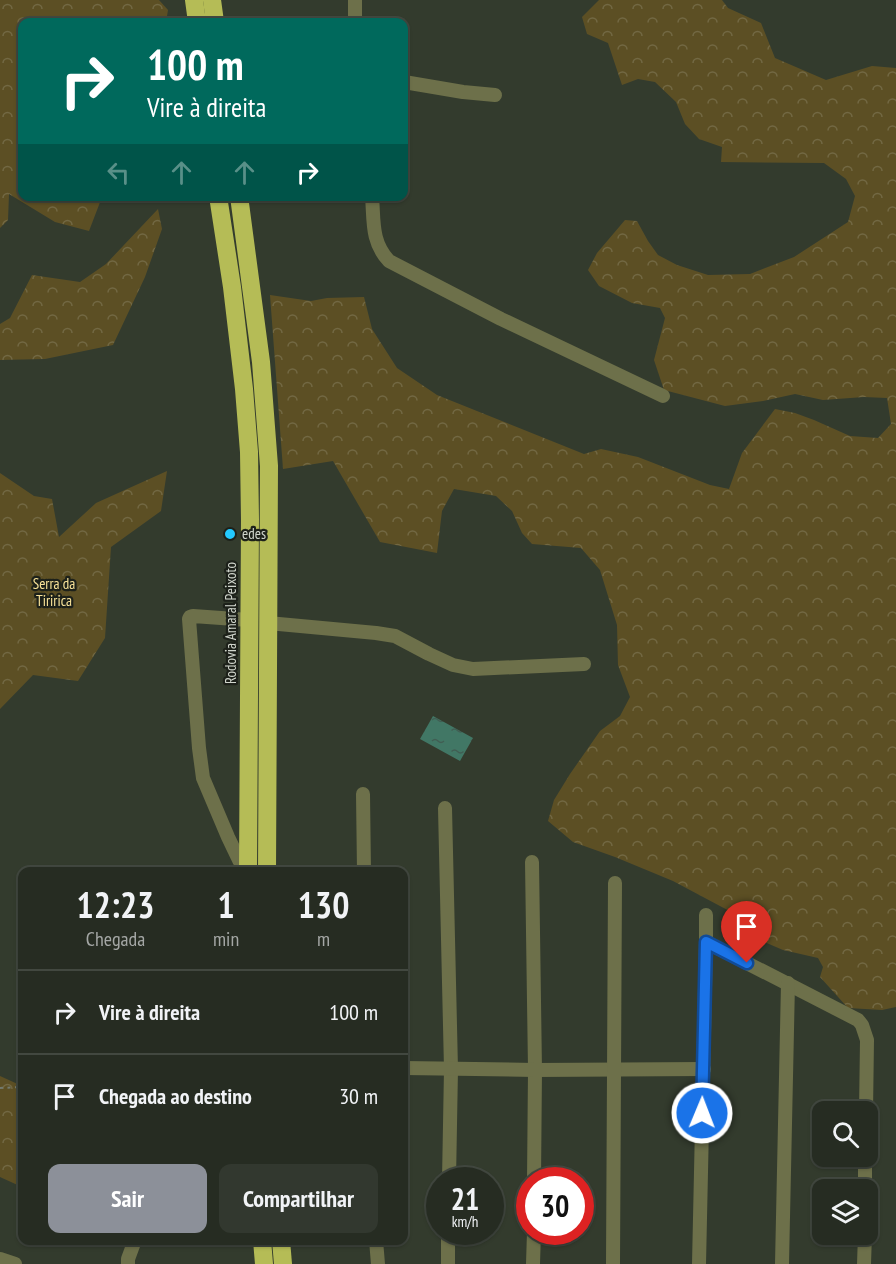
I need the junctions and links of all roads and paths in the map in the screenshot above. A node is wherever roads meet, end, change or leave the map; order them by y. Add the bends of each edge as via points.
1 (194, 0) edge
2 (212, 0) edge
3 (355, 0) edge
4 (196, 18) edge
5 (214, 18) edge
6 (355, 18) edge
7 (408, 83) edge
8 (495, 95) dead end
9 (219, 201) edge
10 (240, 201) edge
11 (372, 201) edge
12 (663, 396) dead end
13 (249, 620) junction
14 (268, 623) junction
15 (584, 664) dead end
16 (363, 794) dead end
17 (445, 808) dead end
18 (248, 822) junction
19 (228, 837) junction
20 (532, 862) dead end
21 (244, 867) edge
22 (248, 867) edge
23 (267, 867) edge
24 (363, 867) edge
25 (615, 883) dead end
26 (706, 915) dead end
27 (706, 942) junction
28 (788, 983) junction
29 (408, 1068) edge
30 (451, 1069) junction
31 (704, 1069) junction
32 (535, 1070) junction
33 (614, 1070) junction
34 (18, 1087) edge
35 (0, 1088) edge
36 (866, 1101) edge
37 (449, 1167) edge
38 (534, 1167) edge
39 (133, 1245) edge
40 (262, 1245) edge
41 (281, 1245) edge
42 (376, 1245) edge
43 (448, 1245) edge
44 (534, 1245) edge
45 (865, 1245) edge
46 (0, 1258) edge
47 (127, 1263) edge
48 (15, 1264) edge
49 (264, 1264) edge
50 (283, 1264) edge
51 (378, 1264) edge
52 (448, 1264) edge
53 (533, 1264) edge
54 (613, 1264) edge
55 (699, 1264) edge
56 (782, 1264) edge
57 (864, 1264) edge

1 - 4 highway
2 - 5 highway
3 - 6 street
7 - 8 street
9 - 13 highway, Rodovia Amaral Peixoto via 244,389 250,520
10 - 14 highway via 268,455
11 - 12 street via 377,245 388,261
13 - 18 highway, Rodovia Amaral Peixoto
13 - 19 street via 194,615 189,619 203,778
14 - 15 street via 394,636 453,665 473,669
14 - 23 highway
16 - 24 street
17 - 30 street
18 - 19 street
18 - 22 highway, Rodovia Amaral Peixoto
19 - 21 street
20 - 32 street
25 - 33 street
26 - 27 street
27 - 28 street
27 - 31 street
28 - 36 street via 862,1025 867,1040
28 - 56 street
29 - 30 street
30 - 32 street
30 - 37 street
31 - 33 street
31 - 55 street
32 - 33 street
32 - 38 street
33 - 54 street
34 - 35 path
39 - 47 street
40 - 49 highway
41 - 50 highway
42 - 51 street
43 - 52 street
44 - 53 street
45 - 57 street
46 - 48 street

